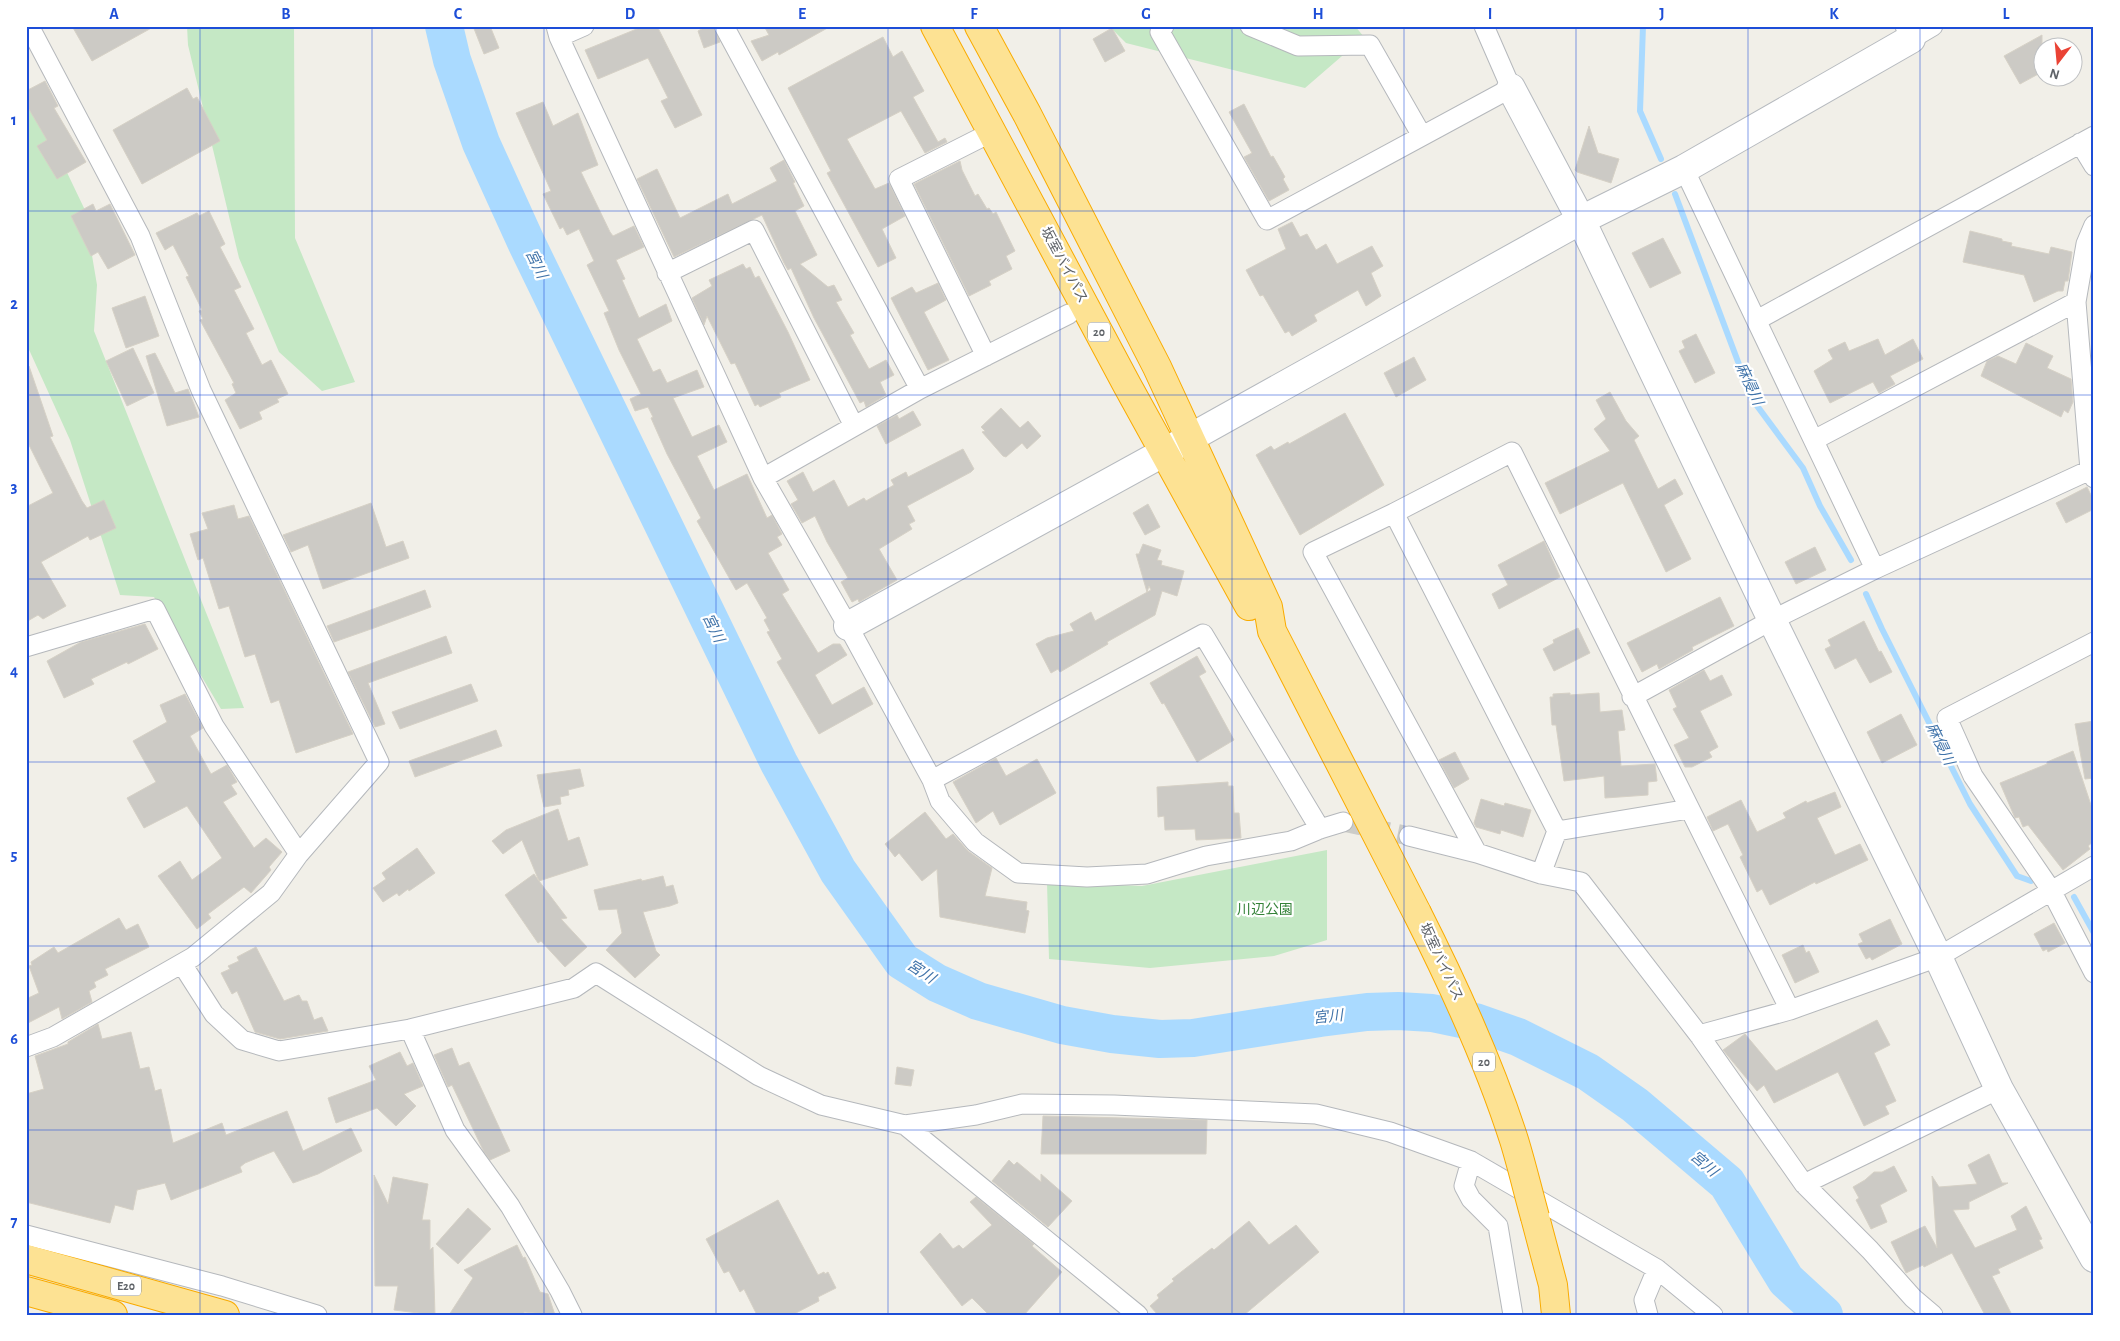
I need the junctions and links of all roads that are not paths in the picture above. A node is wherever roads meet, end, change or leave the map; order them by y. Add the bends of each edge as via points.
1 (28, 26) edge
2 (584, 26) edge
3 (724, 26) edge
4 (935, 26) edge
5 (979, 26) edge
6 (1164, 26) edge
7 (1250, 26) edge
8 (1484, 26) edge
9 (1916, 30) edge
10 (557, 32) edge
11 (1511, 88) junction
12 (992, 132) junction
13 (1422, 136) junction
14 (2087, 139) edge
15 (2094, 166) edge
16 (1684, 169) junction
17 (1581, 220) junction
18 (2094, 225) edge
19 (667, 273) junction
20 (2076, 302) junction
21 (1069, 314) dead end
22 (1757, 320) junction
23 (986, 356) junction
24 (920, 389) junction
25 (854, 426) junction
26 (1190, 438) junction
27 (1814, 440) junction
28 (1165, 452) junction
29 (2092, 474) edge
30 (763, 478) junction
31 (1394, 513) junction
32 (1876, 569) junction
33 (1772, 620) junction
34 (848, 626) junction
35 (1272, 630) junction
36 (2094, 642) edge
37 (26, 647) edge
38 (1632, 697) junction
39 (932, 780) junction
40 (1689, 809) junction
41 (1343, 822) tunnel mouth
42 (1320, 829) junction
43 (1557, 830) junction
44 (1409, 836) tunnel mouth
45 (1477, 853) junction
46 (299, 854) junction
47 (2094, 866) edge
48 (1541, 874) junction
49 (2051, 890) junction
50 (1938, 957) junction
51 (182, 964) junction
52 (2094, 973) edge
53 (1790, 1010) junction
54 (410, 1029) junction
55 (1699, 1034) junction
56 (26, 1046) edge
57 (1999, 1089) junction
58 (905, 1125) junction
59 (1471, 1161) junction
60 (1804, 1184) junction
61 (26, 1235) edge
62 (26, 1258) edge
63 (2094, 1258) edge
64 (1657, 1269) junction
65 (26, 1291) edge
66 (113, 1315) edge
67 (225, 1315) edge
68 (317, 1315) edge
69 (572, 1315) edge
70 (1138, 1315) edge
71 (1513, 1315) edge
72 (1556, 1315) edge
73 (1648, 1315) edge
74 (1713, 1315) edge
75 (1933, 1315) edge

1 - 46 street via 140,236 201,390 379,762
2 - 10 street
3 - 24 street
4 - 12 highway, 坂室バイパス / 20
5 - 26 highway, 坂室バイパス / 20 via 1157,367
6 - 13 street via 1160,32 1267,220
7 - 13 street via 1298,46 1370,45
8 - 11 street
9 - 16 street
10 - 19 street
11 - 13 street
11 - 17 street
12 - 23 street via 899,179
12 - 28 highway, 坂室バイパス / 20
14 - 15 street
14 - 22 street
16 - 17 street
16 - 22 street
17 - 26 street
17 - 33 street
18 - 20 street via 2086,244
19 - 25 street via 754,230
19 - 30 street
20 - 27 street
20 - 29 street
21 - 23 street
22 - 27 street
23 - 24 street
24 - 25 street
25 - 30 street
26 - 28 street
26 - 35 highway, 坂室バイパス / 20 via 1268,607
27 - 32 street
28 - 34 street
28 - 35 highway, 坂室バイパス / 20 via 1255,616
29 - 32 street
30 - 34 street
31 - 38 street via 1512,452
31 - 43 street
31 - 45 street via 1313,552
32 - 33 street
33 - 38 street
33 - 50 street
34 - 39 street
35 - 72 highway, 坂室バイパス / 20, bridge via 1452,982 1513,1140 1553,1285
36 - 49 street via 1947,718 1973,776
37 - 46 street via 155,609 214,726
38 - 40 street
39 - 42 street via 940,801 974,842 1018,873 1087,877 1146,874 1206,856 1291,841
39 - 42 street via 1203,634
40 - 43 street
40 - 53 street
41 - 42 street
43 - 48 street
44 - 45 street
45 - 48 street
46 - 51 street via 271,893
47 - 49 street
48 - 55 street via 1580,882
49 - 50 street
49 - 52 street
50 - 53 street
50 - 57 street
51 - 54 street via 214,1014 242,1040 279,1051
51 - 56 street via 52,1037
53 - 55 street
54 - 58 street via 574,988 596,974 758,1076 822,1105
54 - 69 street via 455,1130 510,1206
55 - 60 street
57 - 60 street
57 - 63 street
58 - 59 street via 976,1115 1022,1104 1288,1112 1316,1114 1390,1132
58 - 70 street
59 - 64 street
59 - 71 street via 1464,1186 1471,1199 1498,1226
60 - 75 street
61 - 68 street via 222,1286
62 - 67 highway, E20
64 - 73 street via 1644,1300
64 - 74 street
65 - 66 highway, E20

